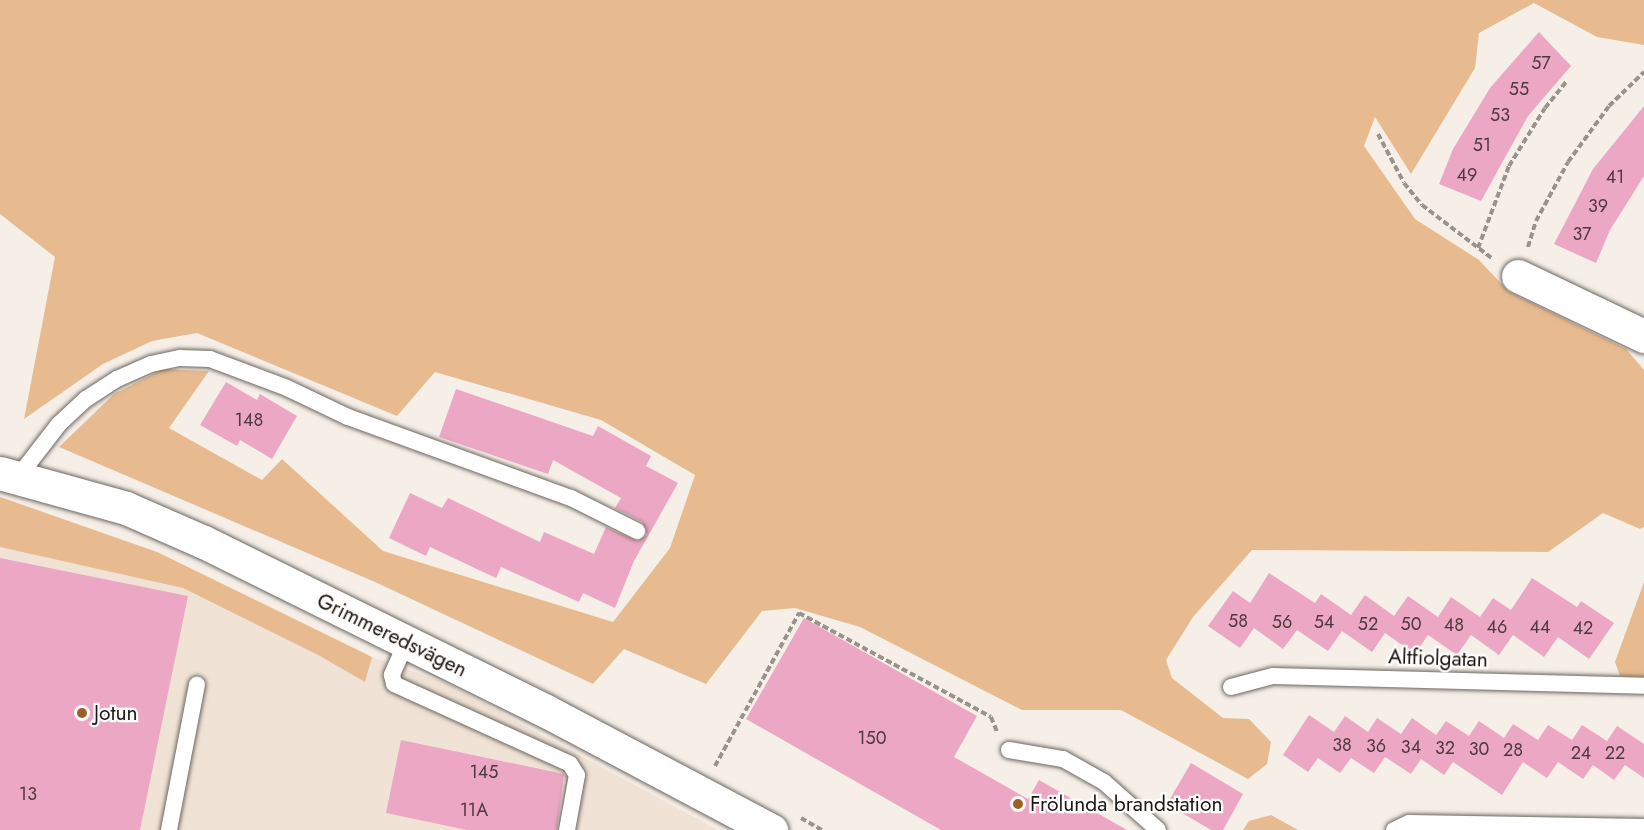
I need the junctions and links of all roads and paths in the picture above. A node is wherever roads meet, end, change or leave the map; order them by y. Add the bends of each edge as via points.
1 (1644, 72) edge
2 (1567, 81) dead end
3 (1378, 134) dead end
4 (1478, 248) junction
5 (1518, 276) junction
6 (1644, 336) edge
7 (9, 475) edge
8 (637, 531) dead end
9 (406, 643) junction
10 (197, 685) dead end
11 (1644, 686) edge
12 (1231, 687) dead end
13 (991, 717) dead end
14 (1009, 750) dead end
15 (713, 769) dead end
16 (1644, 827) edge
17 (169, 830) edge
18 (567, 830) edge
19 (771, 830) edge
20 (1158, 830) edge
21 (1394, 830) edge

1 - 5 path via 1609,106 1563,172 1536,221
2 - 4 path via 1509,166
3 - 4 path via 1404,183 1422,204
4 - 5 path
5 - 6 street
7 - 8 lane via 86,399 117,379 161,362 210,359 287,388 348,417 571,498
7 - 9 street, Grimmeredsvägen via 126,508
9 - 18 lane via 392,675 394,684 570,764 577,775
9 - 19 street, Grimmeredsvägen via 546,711
10 - 17 lane
11 - 12 lane, Altfiolgatan via 1273,676
13 - 15 path via 799,613
14 - 20 lane via 1063,759 1104,782
16 - 21 lane via 1409,823

